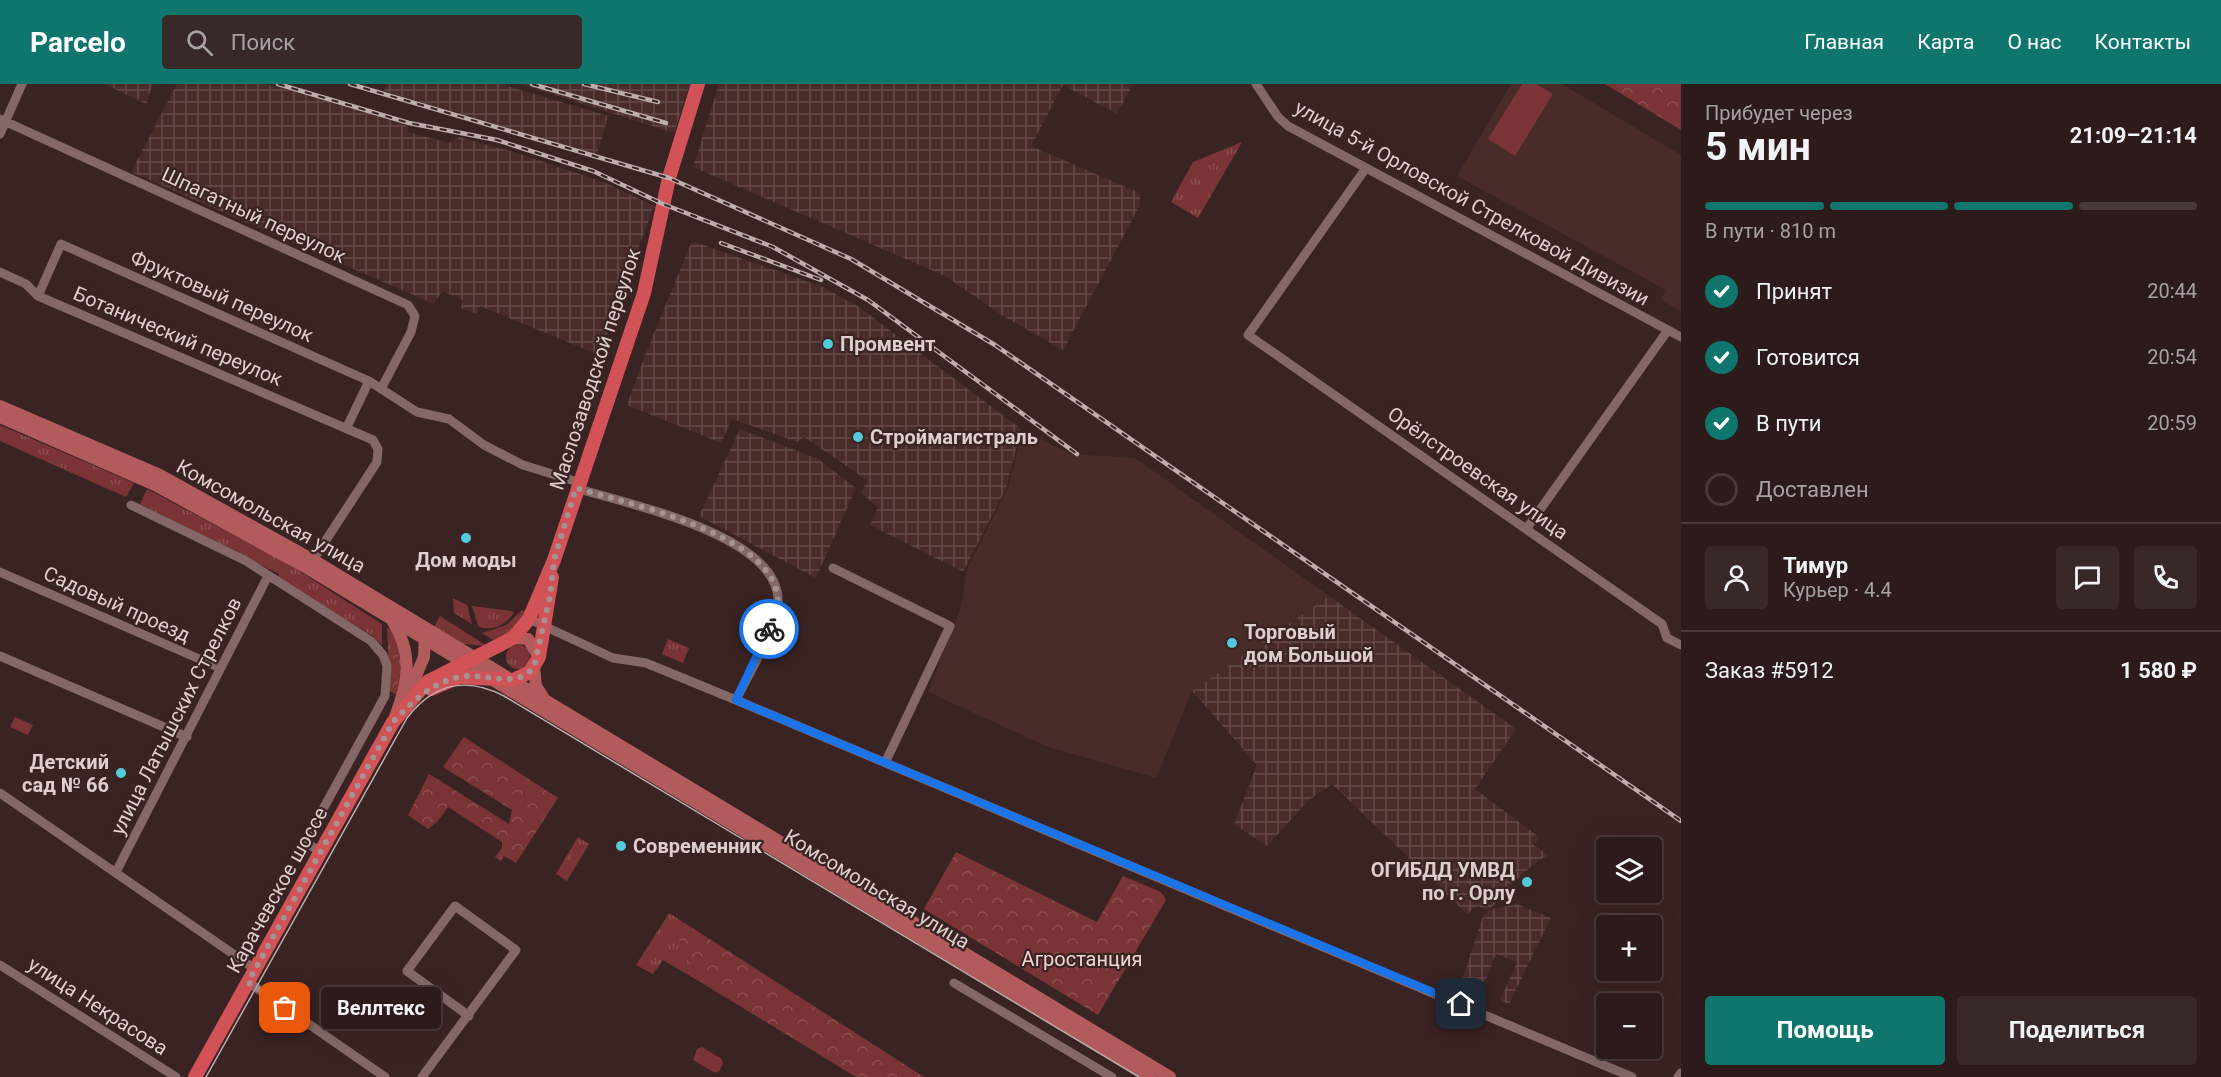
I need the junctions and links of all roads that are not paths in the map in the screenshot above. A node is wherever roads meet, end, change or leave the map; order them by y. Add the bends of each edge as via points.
1 (22, 84) edge
2 (698, 84) edge
3 (1256, 84) edge
4 (3, 120) edge
5 (0, 134) edge
6 (1366, 168) junction
7 (0, 272) edge
8 (38, 296) junction
9 (1668, 330) junction
10 (1681, 337) edge
11 (369, 381) junction
12 (381, 389) junction
13 (0, 406) edge
14 (0, 417) edge
15 (346, 427) junction
16 (577, 485) junction
17 (131, 505) dead end
18 (1527, 528) junction
19 (313, 560) junction
20 (554, 560) junction
21 (833, 568) dead end
22 (0, 572) edge
23 (268, 576) junction
24 (390, 616) junction
25 (529, 619) junction
26 (423, 626) junction
27 (544, 627) junction
28 (426, 638) junction
29 (507, 641) junction
30 (1681, 645) edge
31 (0, 656) edge
32 (469, 659) junction
33 (536, 662) junction
34 (220, 668) junction
35 (491, 671) junction
36 (513, 680) junction
37 (544, 698) junction
38 (736, 700) junction
39 (393, 722) junction
40 (187, 737) junction
41 (885, 763) junction
42 (0, 793) edge
43 (321, 852) junction
44 (116, 872) junction
45 (0, 965) edge
46 (255, 969) junction
47 (248, 982) junction
48 (954, 983) dead end
49 (469, 1016) junction
50 (1681, 1073) edge
51 (176, 1077) edge
52 (195, 1077) edge
53 (385, 1077) edge
54 (422, 1077) edge
55 (1112, 1077) edge
56 (1151, 1077) edge
57 (1170, 1077) edge
58 (1632, 1077) edge
59 (1678, 1077) edge

1 - 4 street
2 - 16 highway, Маслозаводской переулок via 665,195 644,293
3 - 6 street, улица 5-й Орловской Стрелковой Дивизии via 1278,117 1304,136
4 - 5 street
4 - 12 street, Шпагатный переулок via 408,305 415,316 411,332
6 - 9 street, улица 5-й Орловской Стрелковой Дивизии
6 - 18 street, Орёлстроевская улица via 1248,335
7 - 8 street, Ботанический переулок via 26,284
8 - 11 street, Фруктовый переулок via 61,244
8 - 15 street, Ботанический переулок
9 - 10 street, улица 5-й Орловской Стрелковой Дивизии
9 - 18 street
11 - 12 street, Фруктовый переулок
11 - 15 street
12 - 16 street, Фруктовый переулок via 417,412 449,419 484,445 523,465
13 - 19 main road, Комсомольская улица via 160,475
14 - 24 main road, Комсомольская улица via 155,485
15 - 19 street, Ботанический переулок via 373,440 379,456
16 - 20 highway, Маслозаводской переулок
16 - 38 street, Фруктовый переулок via 713,534 747,551 769,573 777,593 777,613
17 - 23 street via 246,561
18 - 30 street, Орёлстроевская улица via 1662,624 1667,638
19 - 26 main road, Комсомольская улица
20 - 25 highway, Маслозаводской переулок
20 - 27 highway, Маслозаводской переулок
21 - 41 street via 950,626
22 - 34 street, Садовый проезд
23 - 34 street, улица Латышских Стрелков
23 - 43 street via 371,641 387,666 384,698 305,842
24 - 28 main road, Комсомольская улица
24 - 39 main road via 408,657 405,689
25 - 27 street
25 - 29 highway, Маслозаводской переулок
26 - 28 main road
26 - 32 main road, Комсомольская улица
27 - 33 highway, Маслозаводской переулок
27 - 38 street via 613,658 646,663
28 - 32 main road, Комсомольская улица
28 - 39 main road via 421,669
29 - 32 highway
29 - 33 main road via 528,639
29 - 35 main road via 493,656
31 - 40 street
32 - 35 main road, Комсомольская улица
32 - 39 highway via 427,681
33 - 36 highway via 526,675
33 - 37 main road via 536,686
34 - 40 street, улица Латышских Стрелков
35 - 36 highway, Комсомольская улица
35 - 39 highway via 440,683
35 - 56 main road, Комсомольская улица
36 - 37 main road, Комсомольская улица
37 - 57 main road, Комсомольская улица
38 - 41 street
39 - 43 highway, Карачевское шоссе
40 - 44 street, улица Латышских Стрелков
41 - 58 street
42 - 44 street
43 - 46 highway, Карачевское шоссе
44 - 46 street
45 - 51 street, улица Некрасова
46 - 47 highway, Карачевское шоссе
47 - 52 highway, Карачевское шоссе
47 - 53 street
48 - 55 street
49 - 49 street via 516,950 455,906 407,971
49 - 54 street
50 - 59 street

